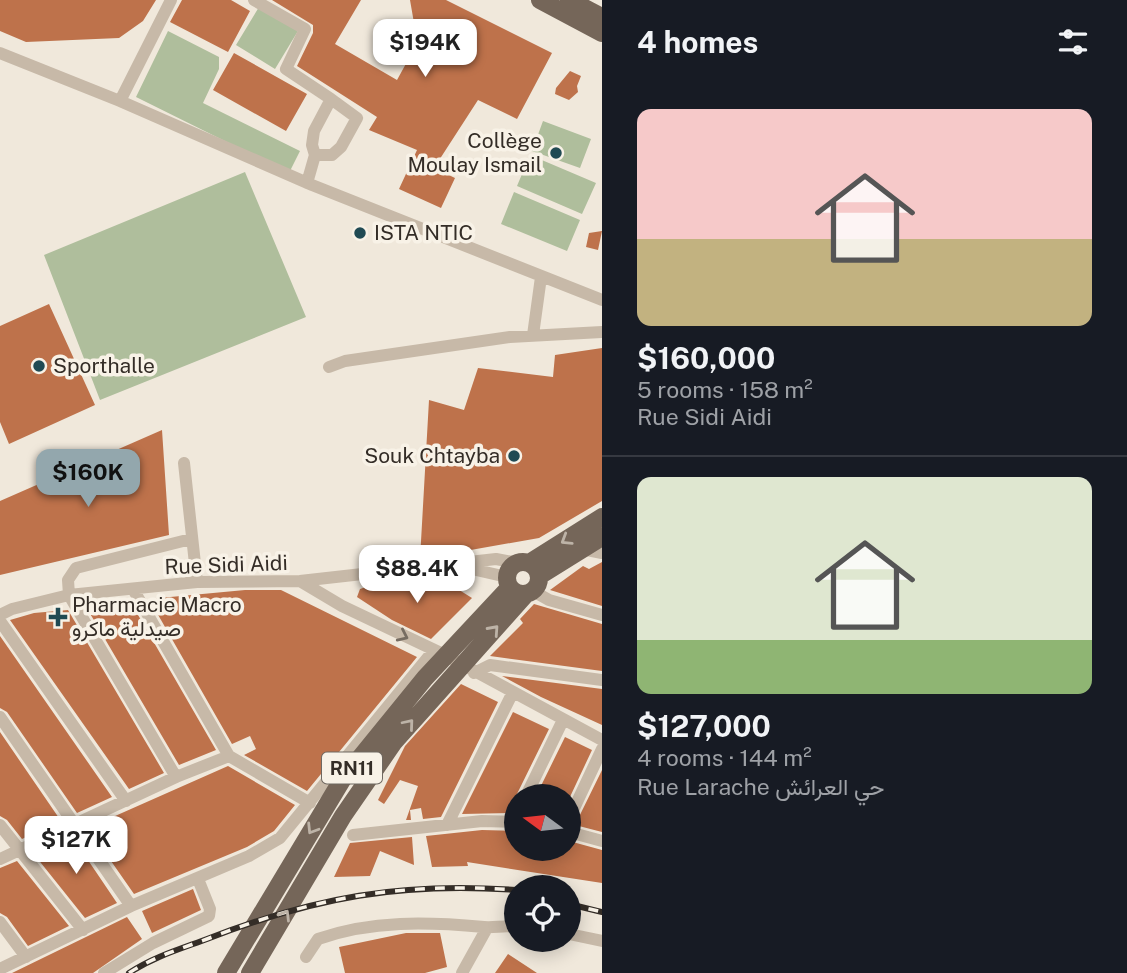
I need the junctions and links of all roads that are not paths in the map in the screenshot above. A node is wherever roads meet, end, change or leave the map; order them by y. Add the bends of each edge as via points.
1 (172, 0) edge
2 (254, 0) edge
3 (540, 0) edge
4 (569, 0) edge
5 (602, 17) edge
6 (602, 33) edge
7 (0, 53) edge
8 (331, 100) junction
9 (120, 101) junction
10 (315, 155) junction
11 (307, 183) junction
12 (541, 277) junction
13 (602, 300) edge
14 (602, 332) edge
15 (533, 335) junction
16 (329, 367) dead end
17 (184, 463) dead end
18 (602, 517) edge
19 (602, 537) edge
20 (191, 539) junction
21 (582, 549) junction
22 (602, 553) edge
23 (523, 579) junction
24 (300, 581) junction
25 (197, 582) junction
26 (133, 589) junction
27 (69, 595) junction
28 (0, 615) edge
29 (602, 615) edge
30 (0, 621) edge
31 (440, 653) junction
32 (468, 669) junction
33 (602, 680) edge
34 (512, 694) junction
35 (0, 717) edge
36 (563, 720) junction
37 (602, 740) edge
38 (602, 749) edge
39 (229, 756) junction
40 (176, 777) junction
41 (532, 784) edge
42 (581, 794) edge
43 (126, 801) junction
44 (310, 803) junction
45 (504, 821) edge
46 (0, 825) edge
47 (447, 825) junction
48 (75, 826) junction
49 (353, 835) dead end
50 (581, 835) edge
51 (602, 841) edge
52 (19, 851) junction
53 (0, 859) edge
54 (198, 879) junction
55 (131, 906) junction
56 (0, 922) edge
57 (504, 927) edge
58 (487, 928) junction
59 (83, 930) junction
60 (581, 937) edge
61 (602, 941) edge
62 (26, 957) junction
63 (306, 957) dead end
64 (0, 969) edge
65 (104, 973) edge
66 (226, 973) edge
67 (250, 973) edge
68 (462, 973) edge

1 - 9 street
2 - 8 street via 305,29 286,69
3 - 6 main road
4 - 5 main road
7 - 9 street
8 - 10 street via 314,131
8 - 10 street via 357,118 341,147 331,155
9 - 11 street
10 - 11 street
11 - 12 street
12 - 13 street
12 - 15 street
14 - 15 street
15 - 16 street
17 - 20 street
18 -> 23 main road, RN11
19 - 21 main road, RN11
20 - 25 street
20 - 27 street via 76,568 68,580
21 - 22 street
21 - 23 main road, RN11
23 - 24 street, Rue Sidi Aidi via 496,559
23 - 29 street, Rue Sidi Aidi via 549,600
23 - 31 main road, RN11
32 -> 23 main road, RN11
24 - 25 street, Rue Sidi Aidi
24 -> 31 street
25 - 26 street, Rue Sidi Aidi
26 - 27 street, Rue Sidi Aidi
26 - 39 street
27 - 28 street, Rue Sidi Aidi
27 - 40 street
30 - 43 street
31 - 32 street
31 - 44 street
31 -> 66 main road, RN11 via 342,780
32 - 33 street via 490,665
32 - 34 street
67 -> 32 main road, RN11 via 343,816 387,753
34 - 36 street
34 - 47 street
35 - 48 street
36 - 37 street
36 - 41 street
38 - 42 street
39 - 40 street
39 - 44 street
40 - 43 street
43 - 48 street
44 - 54 street via 279,838
45 - 47 street
46 - 52 street
47 - 49 street
48 - 52 street
48 - 55 street
50 - 51 street
52 - 53 street
52 - 59 street
54 - 55 street
54 - 65 street via 209,916
55 - 59 street
56 - 62 street
57 - 58 street
58 - 63 street via 435,921 374,926 318,939
58 - 68 street
59 - 62 street
60 - 61 street
62 - 64 street

